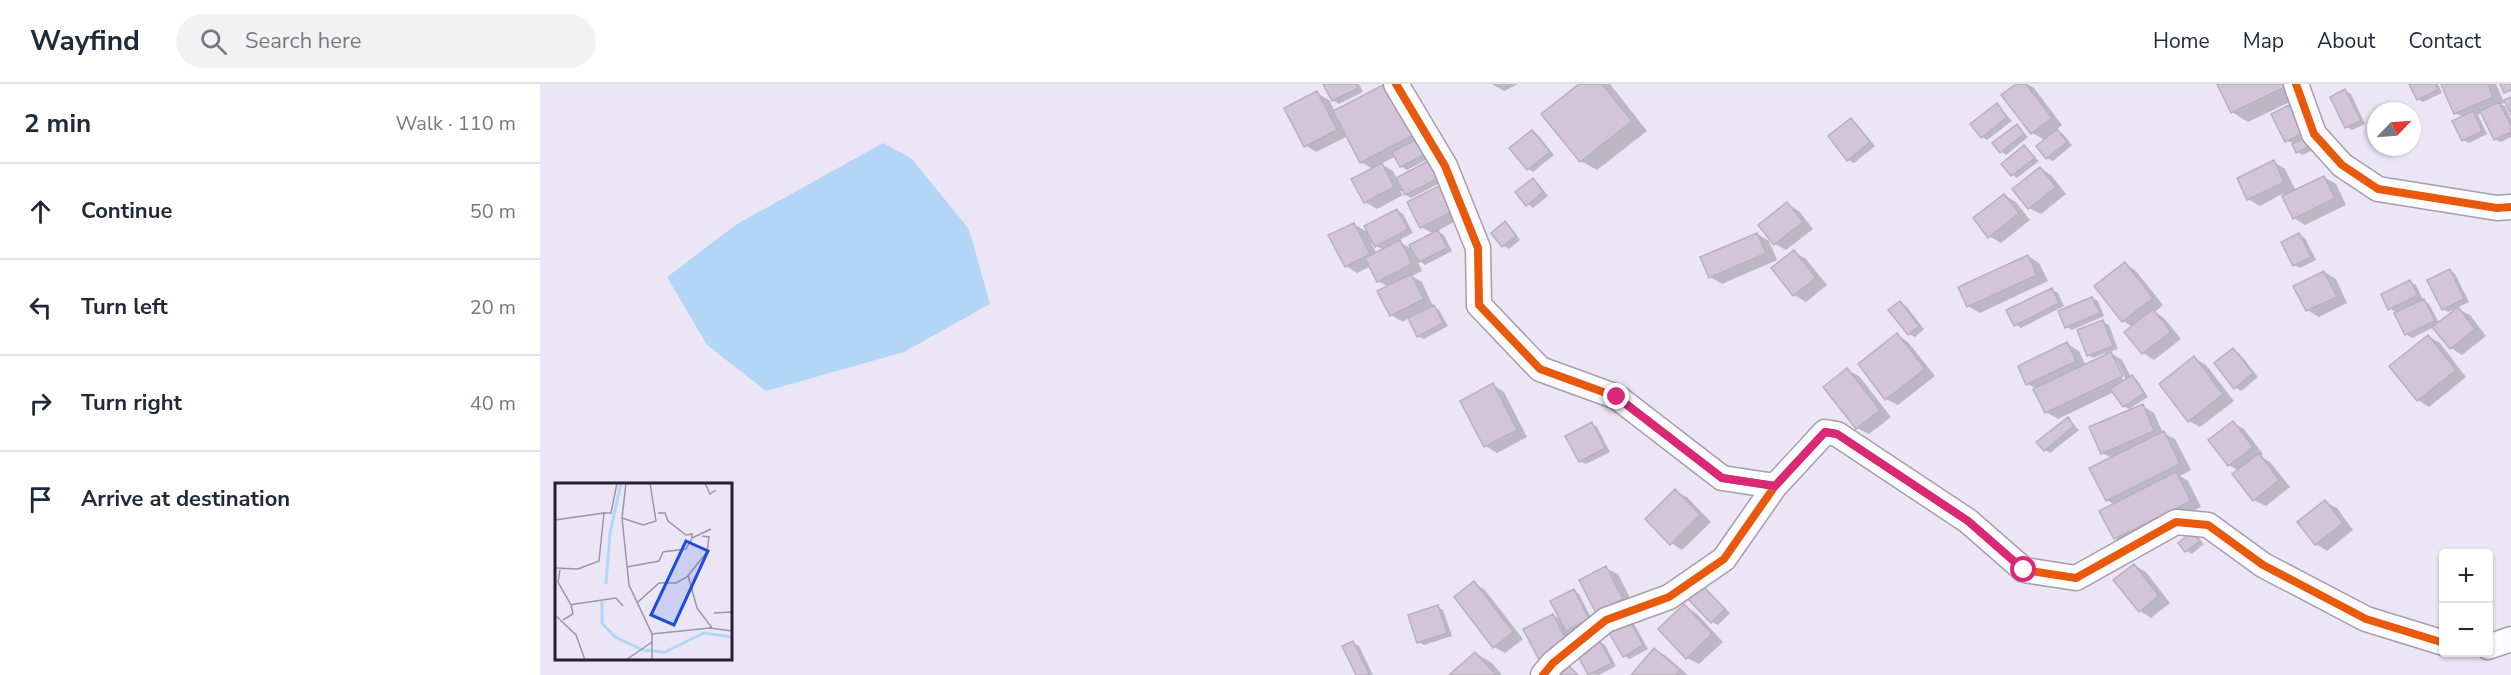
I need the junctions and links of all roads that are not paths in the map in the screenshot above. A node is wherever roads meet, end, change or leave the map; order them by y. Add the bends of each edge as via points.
1 (1396, 84) edge
2 (2296, 84) edge
3 (2511, 207) edge
4 (1775, 486) junction
5 (2511, 639) edge
6 (2439, 641) edge
7 (2493, 645) edge
8 (1543, 675) edge

1 - 4 street via 1445,166 1478,248 1479,305 1540,369 1617,397 1722,478
2 - 3 street via 2314,134 2342,165 2378,189
4 - 6 street via 1825,432 1837,434 1968,521 2024,570 2076,578 2176,522 2208,525 2263,565 2366,619
4 - 8 street via 1724,559 1669,597 1606,620
5 - 7 street

